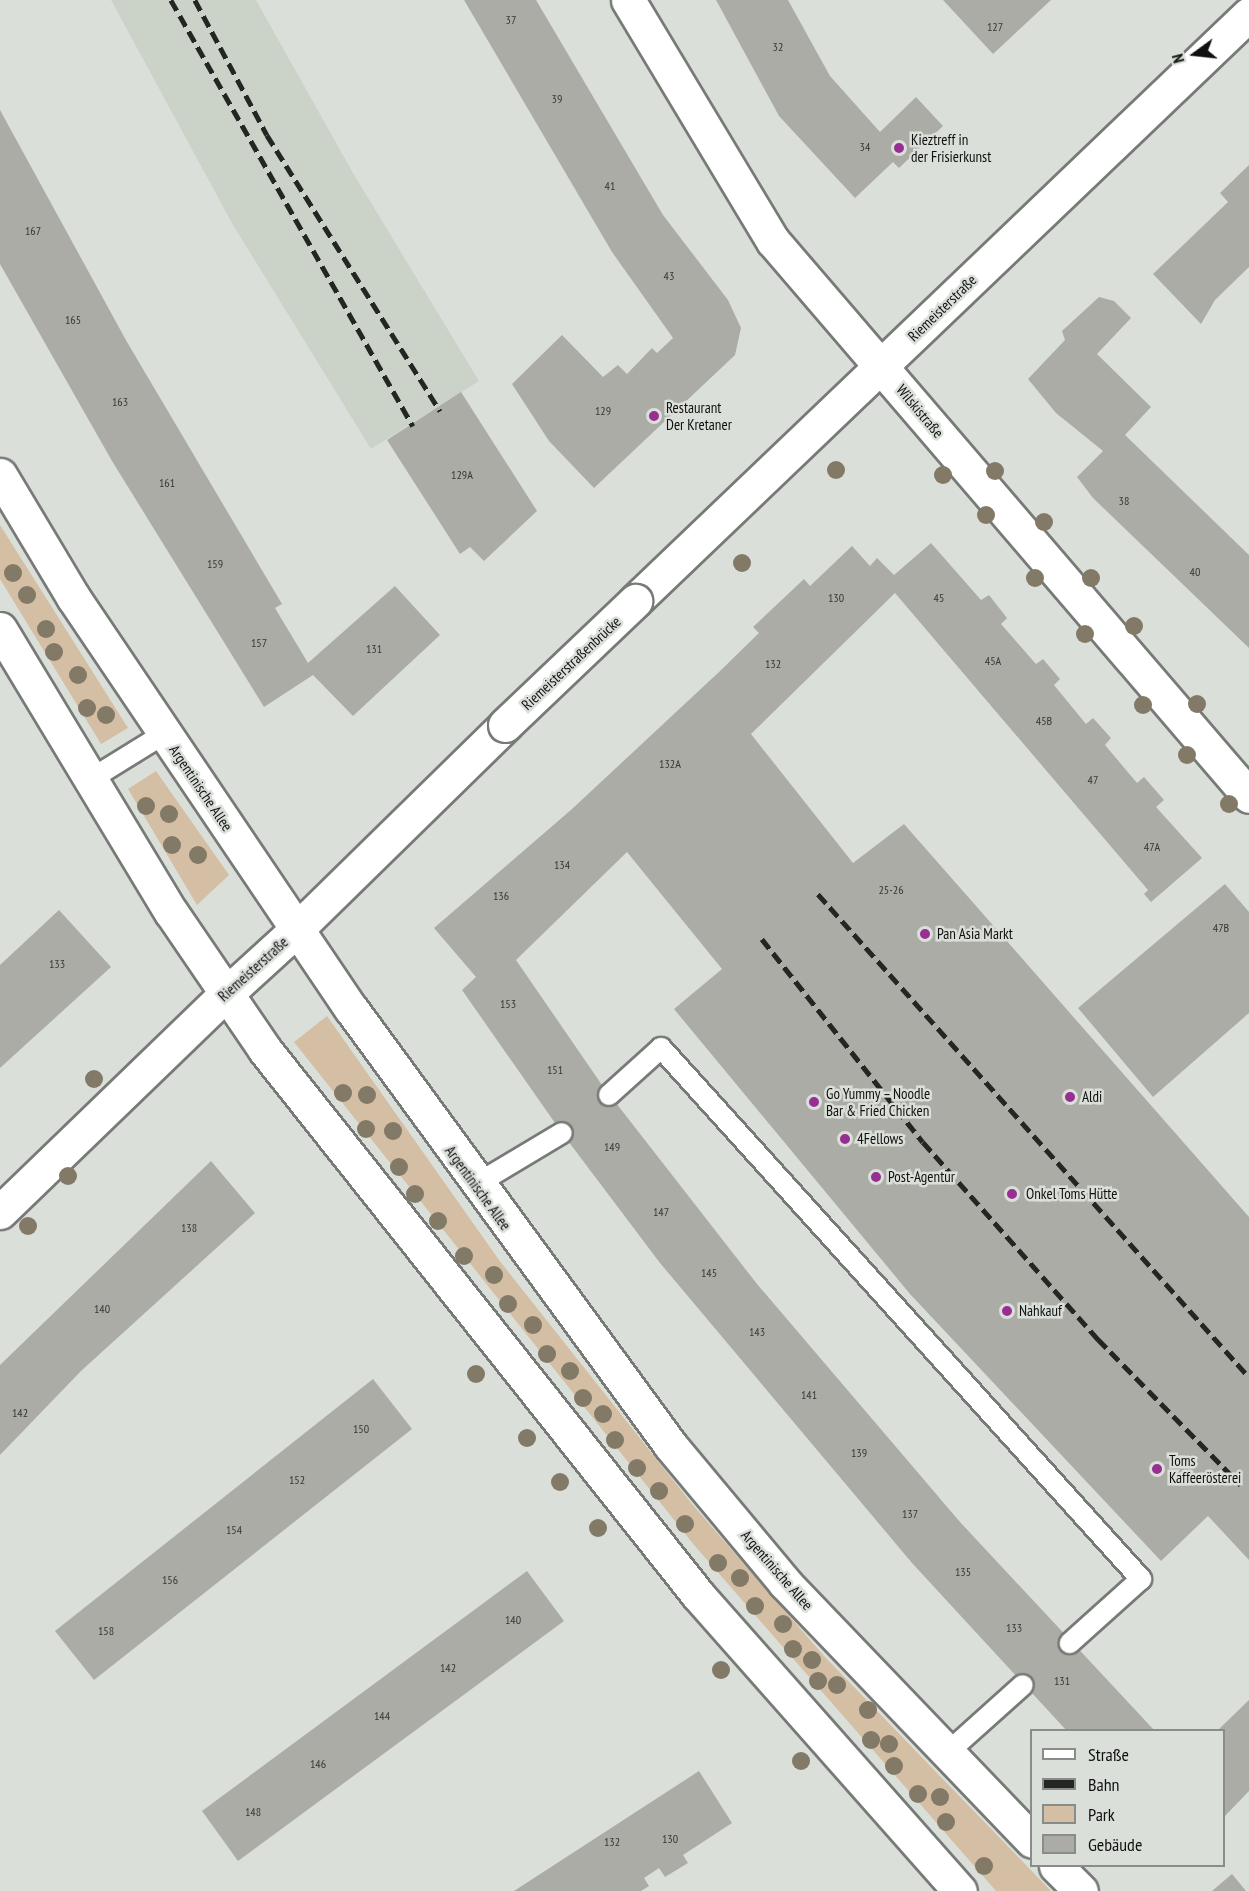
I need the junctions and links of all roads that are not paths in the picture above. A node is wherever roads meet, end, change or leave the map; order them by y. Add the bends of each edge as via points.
1 (628, 0) edge
2 (1249, 14) edge
3 (882, 365) junction
4 (0, 475) edge
5 (635, 601) joint
6 (0, 629) edge
7 (505, 725) joint
8 (164, 734) junction
9 (91, 779) junction
10 (1249, 796) edge
11 (296, 930) junction
12 (226, 994) junction
13 (609, 1095) dead end
14 (562, 1133) dead end
15 (475, 1185) junction
16 (0, 1212) edge
17 (1070, 1643) dead end
18 (1023, 1685) dead end
19 (946, 1754) junction
20 (1030, 1839) edge
21 (1057, 1867) edge
22 (960, 1891) edge
23 (1081, 1891) edge

1 - 3 main road, Wilskistraße via 773,241
2 - 3 main road, Riemeisterstraße
3 - 5 main road, Riemeisterstraße
3 - 10 main road, Wilskistraße
4 - 8 main road, Argentinische Allee
5 - 7 main road, Riemeisterstraßenbrücke, bridge
6 - 9 main road
7 - 11 main road, Riemeisterstraße
8 - 9 lane
8 - 11 main road, Argentinische Allee
9 - 12 main road
11 - 12 main road, Riemeisterstraße
11 - 15 main road, Argentinische Allee
12 - 16 main road, Riemeisterstraße
12 - 22 main road via 397,1220 698,1595
13 - 17 lane via 661,1048 1141,1579
14 - 15 lane
15 - 19 main road, Argentinische Allee via 679,1455 785,1583
18 - 19 lane
19 - 20 main road, Argentinische Allee
21 - 23 main road

